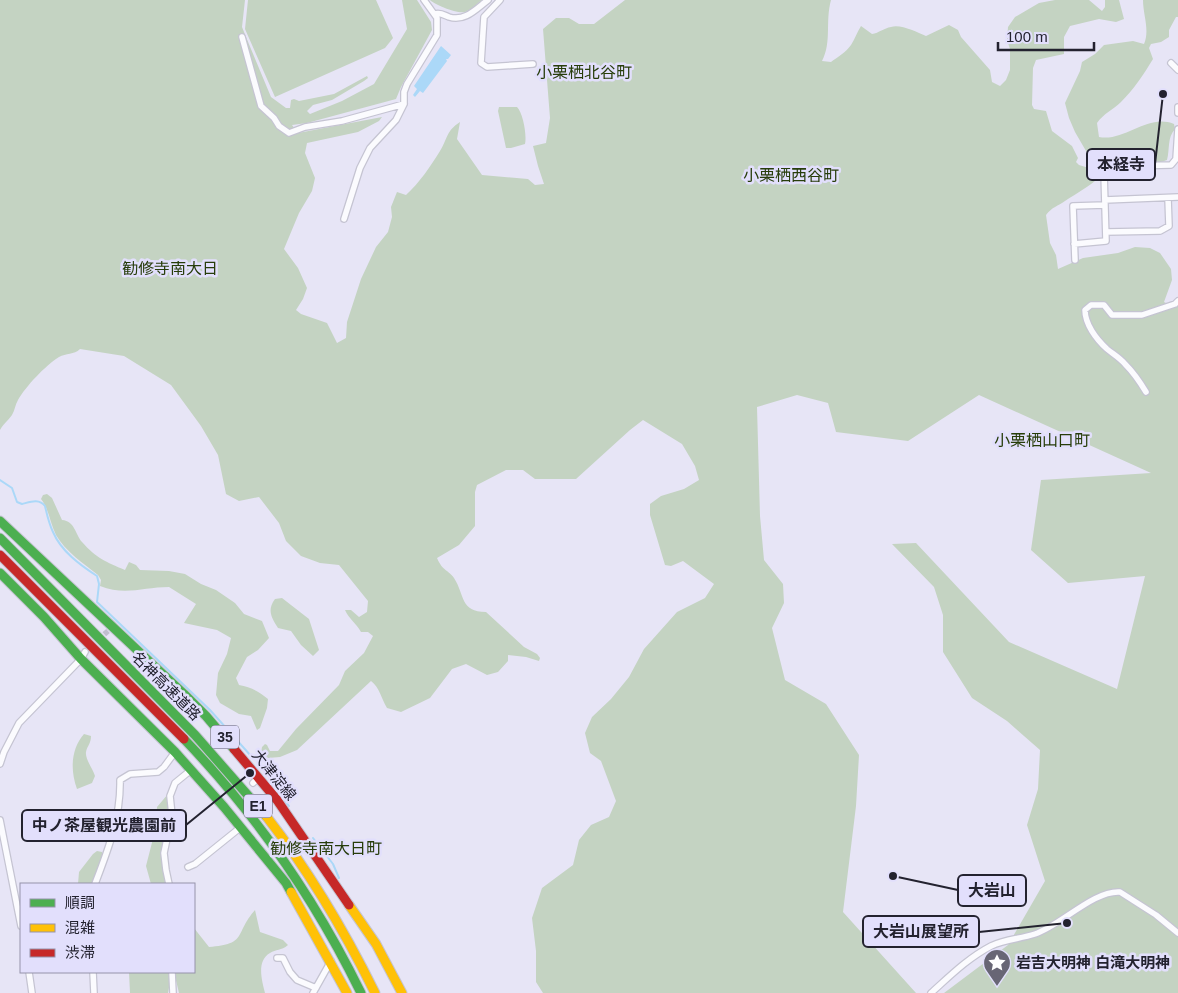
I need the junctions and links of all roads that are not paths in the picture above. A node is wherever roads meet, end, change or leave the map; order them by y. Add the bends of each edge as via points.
1 (424, 0) edge
2 (488, 0) edge
3 (500, 0) edge
4 (435, 14) junction
5 (242, 37) dead end
6 (1171, 63) dead end
7 (533, 64) dead end
8 (1178, 70) edge
9 (404, 104) junction
10 (1178, 108) edge
11 (1178, 114) edge
12 (1178, 130) edge
13 (1178, 197) edge
14 (1168, 198) junction
15 (1105, 202) junction
16 (344, 219) dead end
17 (1106, 232) junction
18 (1074, 244) junction
19 (1075, 260) dead end
20 (1178, 301) edge
21 (1146, 392) dead end
22 (0, 522) edge
23 (0, 538) edge
24 (0, 555) edge
25 (0, 573) edge
26 (83, 655) junction
27 (175, 752) junction
28 (0, 764) edge
29 (191, 770) junction
30 (0, 820) edge
31 (241, 827) junction
32 (188, 867) dead end
33 (95, 883) edge
34 (169, 883) edge
35 (20, 921) edge
36 (1178, 933) edge
37 (277, 958) dead end
38 (331, 961) junction
39 (29, 973) edge
40 (93, 973) edge
41 (172, 973) edge
42 (314, 990) edge
43 (32, 993) edge
44 (94, 993) edge
45 (174, 993) edge
46 (347, 993) edge
47 (361, 993) edge
48 (375, 993) edge
49 (402, 993) edge
50 (931, 993) edge

1 - 4 street
2 - 4 street via 464,18
3 - 7 street via 484,17 481,63 487,67
4 - 9 street via 437,35 407,84
5 - 9 street via 261,106 289,133
6 - 8 street
9 - 16 street via 396,120 370,148 360,168
10 - 11 street
12 - 15 street via 1176,160 1171,165 1106,169
13 - 14 street
14 - 15 street
14 - 17 street via 1169,226 1160,231
15 - 17 street
15 - 18 street via 1073,206
17 - 18 street via 1106,241
18 - 19 street
20 - 21 street via 1142,315 1112,315 1104,305 1090,305 1085,310 1085,320 1095,335 1124,362
22 - 49 main road, 大津淀線 / 35 via 206,716 350,903
23 - 48 main road, 名神高速道路 / E1 via 188,727 255,802 322,895
24 - 47 main road, 名神高速道路 / E1 via 165,720 246,809 310,901
25 - 26 main road
26 - 27 main road
26 - 28 street via 19,723
27 - 29 main road
27 - 33 street via 158,772 130,774 120,780 116,825
29 - 31 main road via 226,805
29 - 34 street via 175,783 170,796 172,815 164,853
30 - 35 street
31 - 32 street
31 - 38 main road via 286,883
36 - 50 street via 1120,892 1113,892 1085,904 1035,934 990,946 962,965
37 - 42 street via 283,958 297,980
38 - 42 street
38 - 46 main road
39 - 43 street
40 - 44 street
41 - 45 street

